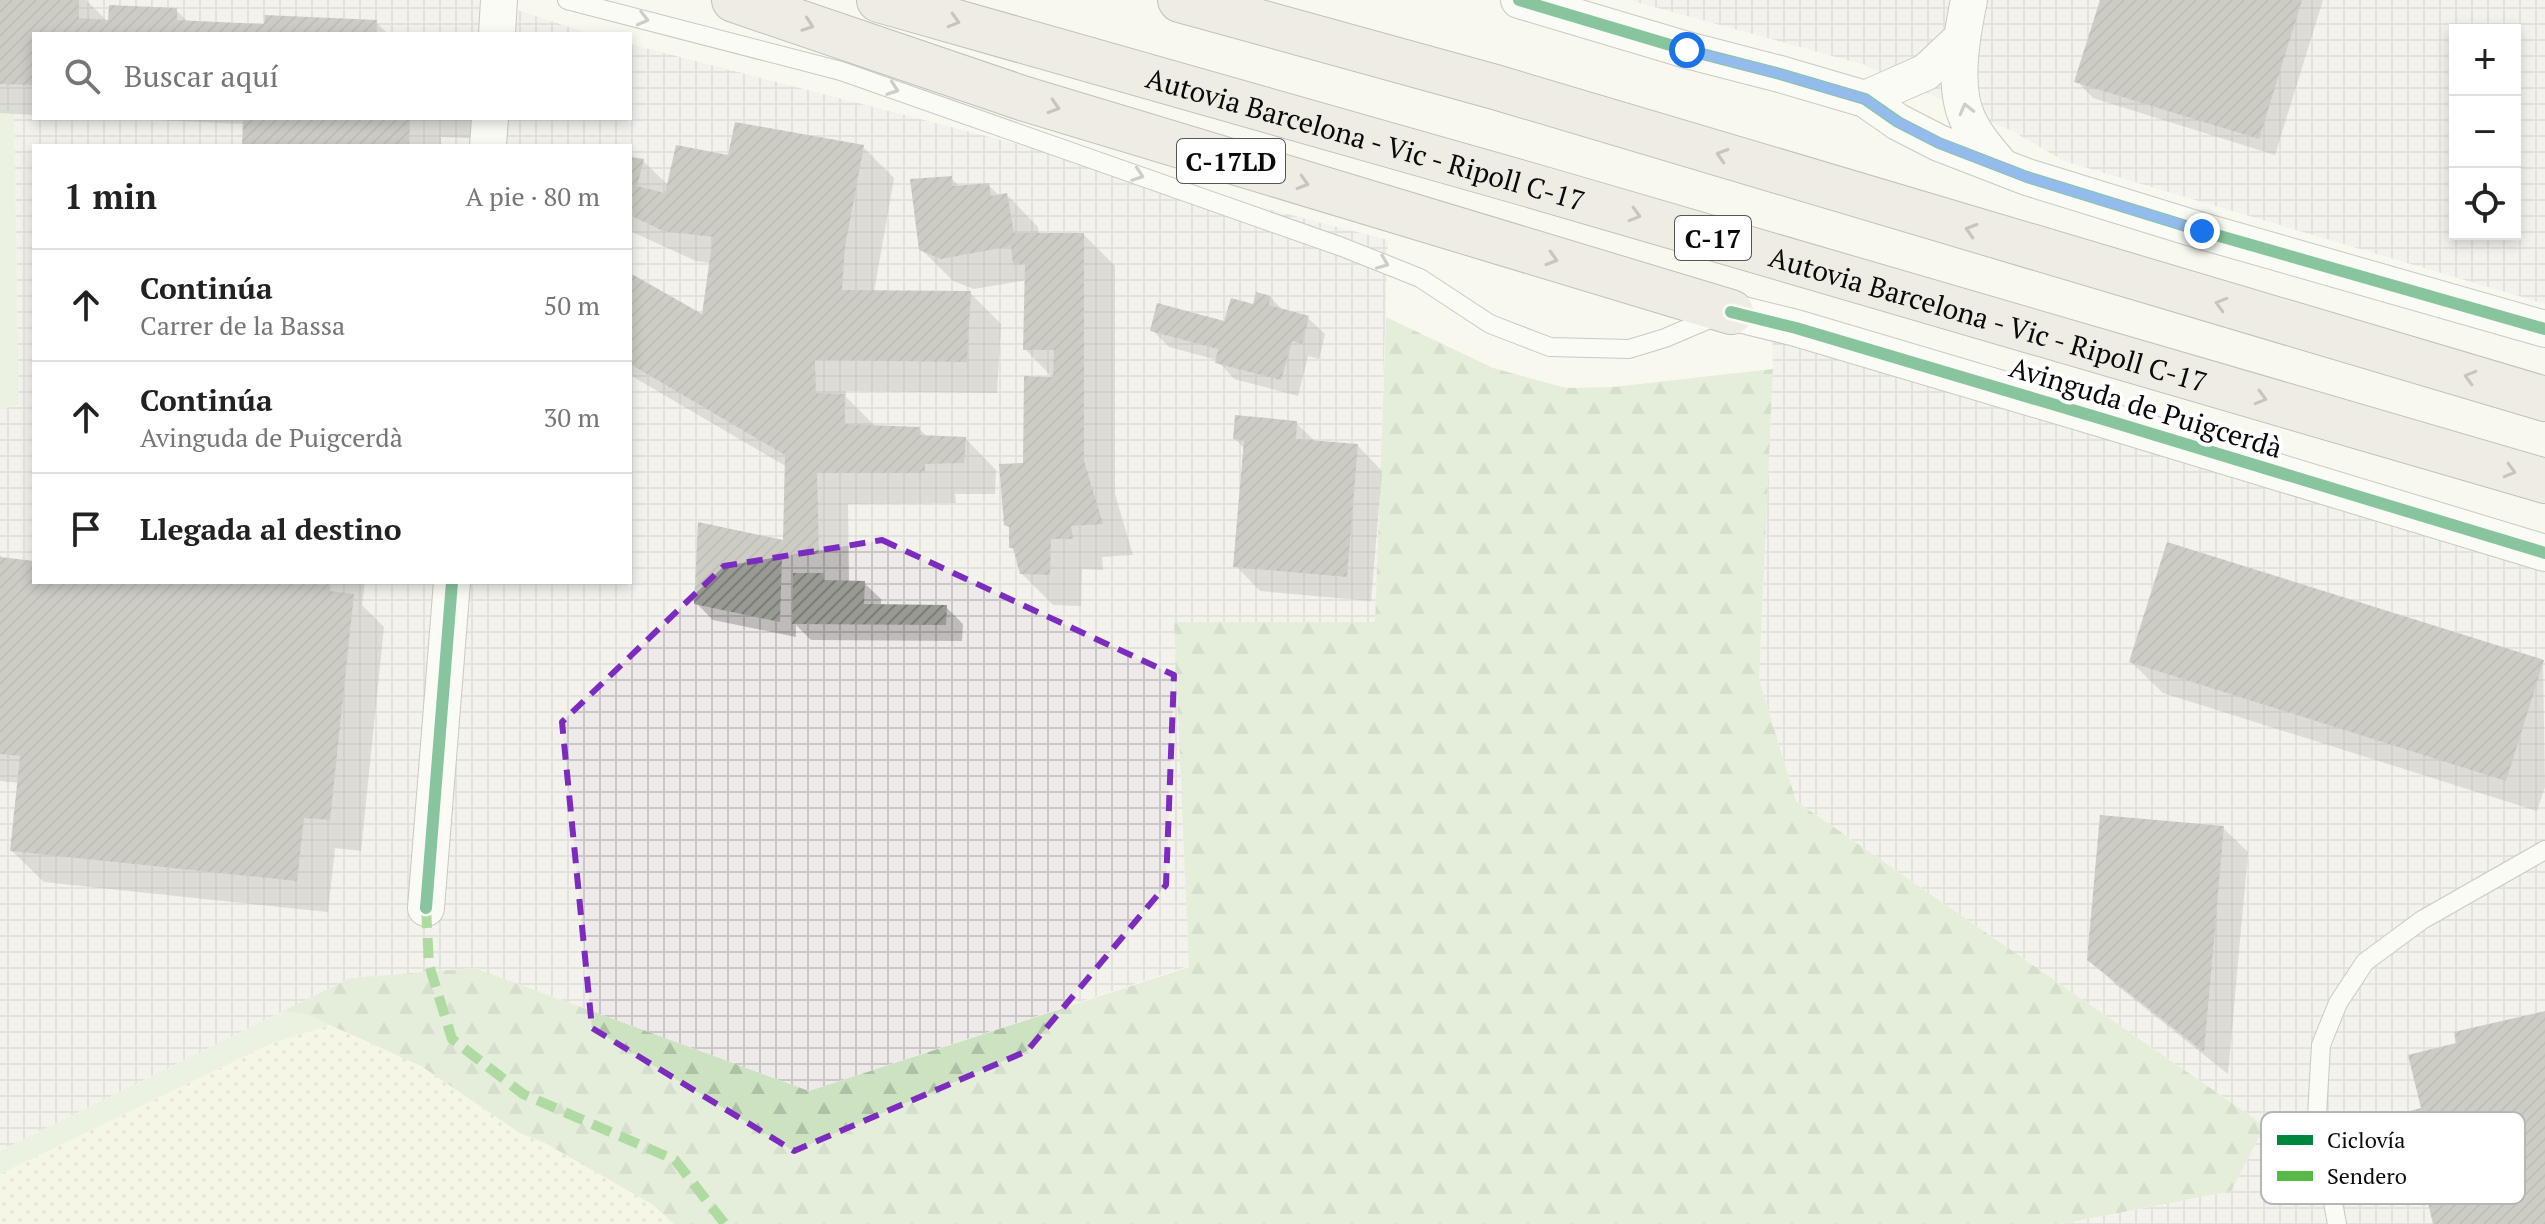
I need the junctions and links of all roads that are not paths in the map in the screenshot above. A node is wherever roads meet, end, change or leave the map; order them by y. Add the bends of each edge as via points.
1 (499, 0) edge
2 (567, 0) edge
3 (734, 0) edge
4 (879, 0) edge
5 (1180, 0) edge
6 (1284, 0) edge
7 (1519, 0) edge
8 (1969, 0) edge
9 (497, 32) edge
10 (1961, 39) junction
11 (1495, 87) junction
12 (1865, 99) junction
13 (490, 120) edge
14 (488, 144) edge
15 (2003, 168) junction
16 (1731, 312) junction
17 (2545, 329) edge
18 (2545, 399) edge
19 (2545, 481) edge
20 (2545, 553) edge
21 (452, 584) edge
22 (2545, 850) edge
23 (426, 908) dead end
24 (2317, 1112) edge
25 (2333, 1204) edge
26 (2337, 1224) edge

1 - 9 street
2 -> 16 lane via 841,71 1328,242 1420,278 1490,324 1550,347 1629,349
3 -> 16 highway, C-17LD via 1022,98
4 -> 19 highway, Autovia Barcelona - Vic - Ripoll C-17 / C-17
5 - 11 highway
6 - 11 highway via 1399,42
7 - 12 street
8 - 10 street
10 - 12 street via 1926,72
15 -> 10 street via 1966,118
18 -> 11 highway
12 - 15 street via 1939,143
13 - 14 street
15 - 17 street
16 - 20 street, Avinguda de Puigcerdà / C-17LD
21 - 23 street
22 - 24 lane via 2422,920 2365,962 2338,1003 2321,1045
25 - 26 lane

